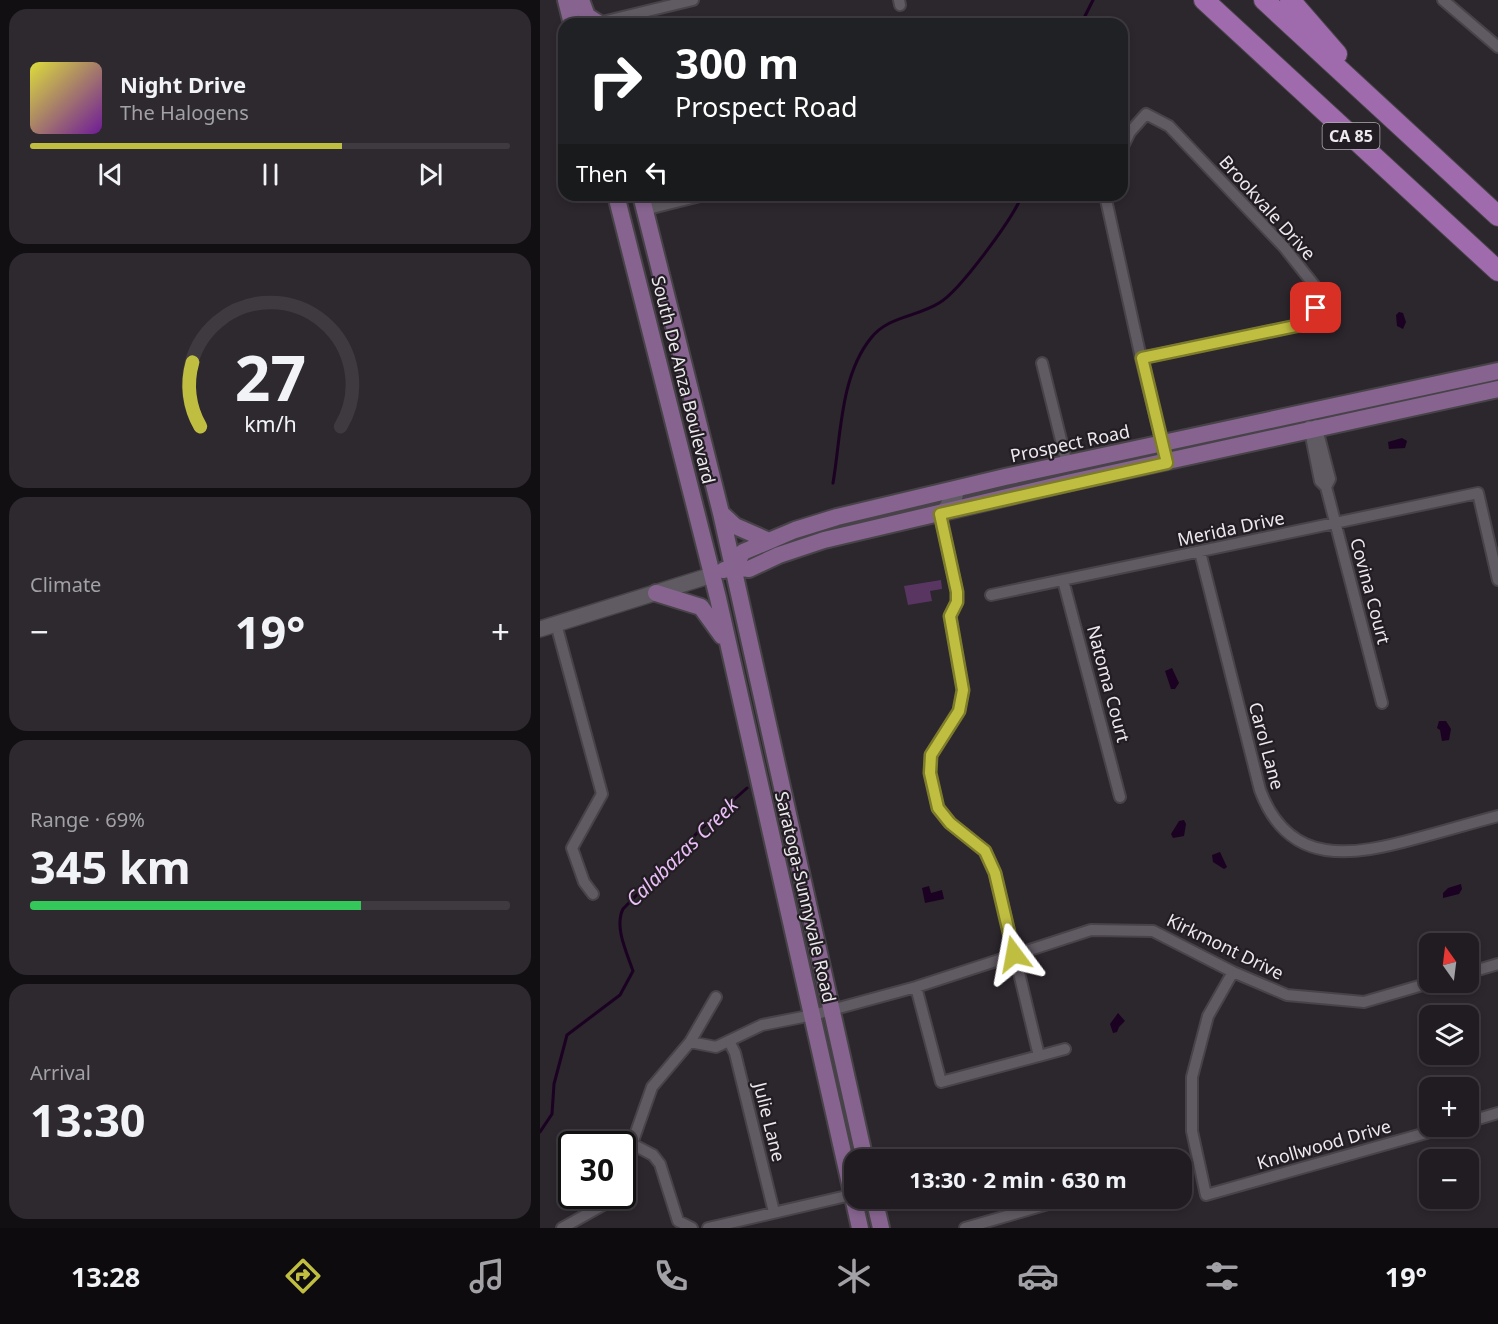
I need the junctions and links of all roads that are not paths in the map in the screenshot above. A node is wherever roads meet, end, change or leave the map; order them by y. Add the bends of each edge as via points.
1 (566, 0) edge
2 (581, 0) edge
3 (592, 0) edge
4 (693, 0) edge
5 (1204, 0) edge
6 (1264, 0) edge
7 (1290, 0) edge
8 (1443, 0) edge
9 (570, 18) edge
10 (589, 18) edge
11 (596, 18) edge
12 (622, 18) edge
13 (1498, 47) edge
14 (1346, 76) junction
15 (1128, 136) edge
16 (618, 201) edge
17 (1106, 201) edge
18 (643, 202) edge
19 (1498, 216) edge
20 (624, 225) junction
21 (1498, 271) edge
22 (668, 303) junction
23 (1142, 358) junction
24 (1042, 363) dead end
25 (1498, 371) edge
26 (1498, 389) edge
27 (1310, 413) junction
28 (1314, 432) junction
29 (1162, 445) junction
30 (1167, 463) junction
31 (1067, 464) junction
32 (960, 488) junction
33 (721, 513) junction
34 (940, 514) junction
35 (1335, 524) junction
36 (769, 541) junction
37 (1200, 552) junction
38 (1496, 564) edge
39 (733, 567) junction
40 (712, 575) junction
41 (1063, 580) junction
42 (1498, 580) edge
43 (656, 593) junction
44 (991, 595) dead end
45 (556, 624) junction
46 (540, 629) edge
47 (727, 644) junction
48 (1382, 703) dead end
49 (1120, 797) dead end
50 (1498, 816) edge
51 (593, 894) dead end
52 (1014, 954) junction
53 (1498, 964) edge
54 (1479, 970) edge
55 (1233, 972) junction
56 (1419, 986) edge
57 (916, 987) junction
58 (716, 997) dead end
59 (832, 1010) junction
60 (813, 1015) junction
61 (729, 1041) junction
62 (690, 1042) junction
63 (1065, 1049) dead end
64 (1039, 1056) junction
65 (1498, 1113) edge
66 (1479, 1119) edge
67 (636, 1133) edge
68 (1419, 1135) edge
69 (636, 1146) edge
70 (863, 1149) edge
71 (844, 1162) edge
72 (844, 1197) edge
73 (596, 1209) edge
74 (855, 1209) edge
75 (877, 1209) edge
76 (1031, 1209) edge
77 (774, 1212) junction
78 (562, 1228) edge
79 (692, 1228) edge
80 (708, 1228) edge
81 (860, 1228) edge
82 (881, 1228) edge
83 (965, 1228) edge

1 - 9 main road
2 - 10 main road
3 - 11 main road
4 - 12 street
5 - 21 highway, CA 85
6 - 14 highway, CA 85
7 - 14 highway via 1336,50
8 - 13 street
14 - 19 highway, CA 85
15 - 23 street, Brookvale Drive via 1146,114 1169,126 1284,248 1322,296 1310,323
16 - 20 main road, South De Anza Boulevard
17 - 23 street
18 - 22 main road, South De Anza Boulevard
20 - 22 main road via 638,234 652,290
20 - 40 main road, South De Anza Boulevard
22 - 33 main road, South De Anza Boulevard
23 - 29 street
24 - 31 street
25 - 27 main road, Prospect Road
26 - 28 main road, Prospect Road
27 - 28 street, Covina Court
27 - 29 main road, Prospect Road
28 - 30 main road, Prospect Road
28 - 35 street, Covina Court via 1320,481 1326,488
29 - 30 street
29 - 31 main road, Prospect Road
30 - 34 main road, Prospect Road
31 - 32 main road, Prospect Road
32 - 34 street via 957,498 946,502
32 - 36 main road, Prospect Road via 837,517
33 - 36 main road via 735,526
33 - 39 main road, South De Anza Boulevard
34 - 39 main road, Prospect Road via 824,540 749,569
34 - 52 street via 957,592 950,616 963,690 959,711 931,755 930,773 938,808 985,851 995,873
35 - 37 street, Merida Drive
35 - 38 street, Merida Drive via 1478,493
35 - 48 street, Covina Court
36 - 39 main road, Prospect Road via 742,552
37 - 41 street, Merida Drive
37 - 50 street, Carol Lane via 1260,790 1283,830 1306,846 1353,853
38 - 42 street
39 - 40 main road, Prospect Road
39 - 59 main road, Saratoga-Sunnyvale Road
40 - 43 main road, Prospect Road
40 - 47 main road, Saratoga-Sunnyvale Road
41 - 44 street, Merida Drive
41 - 49 street, Natoma Court
43 - 45 main road, Prospect Road
43 - 47 main road via 701,607
45 - 46 main road, Prospect Road
45 - 51 street via 602,794 572,849 584,882
47 - 60 main road, Saratoga-Sunnyvale Road
52 - 55 street, Kirkmont Drive via 1092,930 1153,931
52 - 57 street, Kirkmont Drive
52 - 64 street
53 - 54 street
55 - 56 street, Kirkmont Drive via 1287,995 1364,1002
55 - 68 street, Knollwood Drive via 1208,1016 1192,1077 1191,1131 1206,1195
57 - 59 street, Kirkmont Drive
57 - 64 street via 941,1082
58 - 62 street
59 - 60 street, Kirkmont Drive
59 - 70 main road, Saratoga-Sunnyvale Road
60 - 61 street, Kirkmont Drive via 762,1025
60 - 71 main road, Saratoga-Sunnyvale Road
61 - 62 street, Kirkmont Drive via 716,1047
61 - 77 street, Julie Lane
62 - 67 street via 652,1087
63 - 64 street
65 - 66 street
69 - 79 street via 653,1155 660,1164 678,1221
72 - 77 street
73 - 78 street
74 - 81 main road, Saratoga-Sunnyvale Road
75 - 82 main road
76 - 83 street
77 - 80 street

